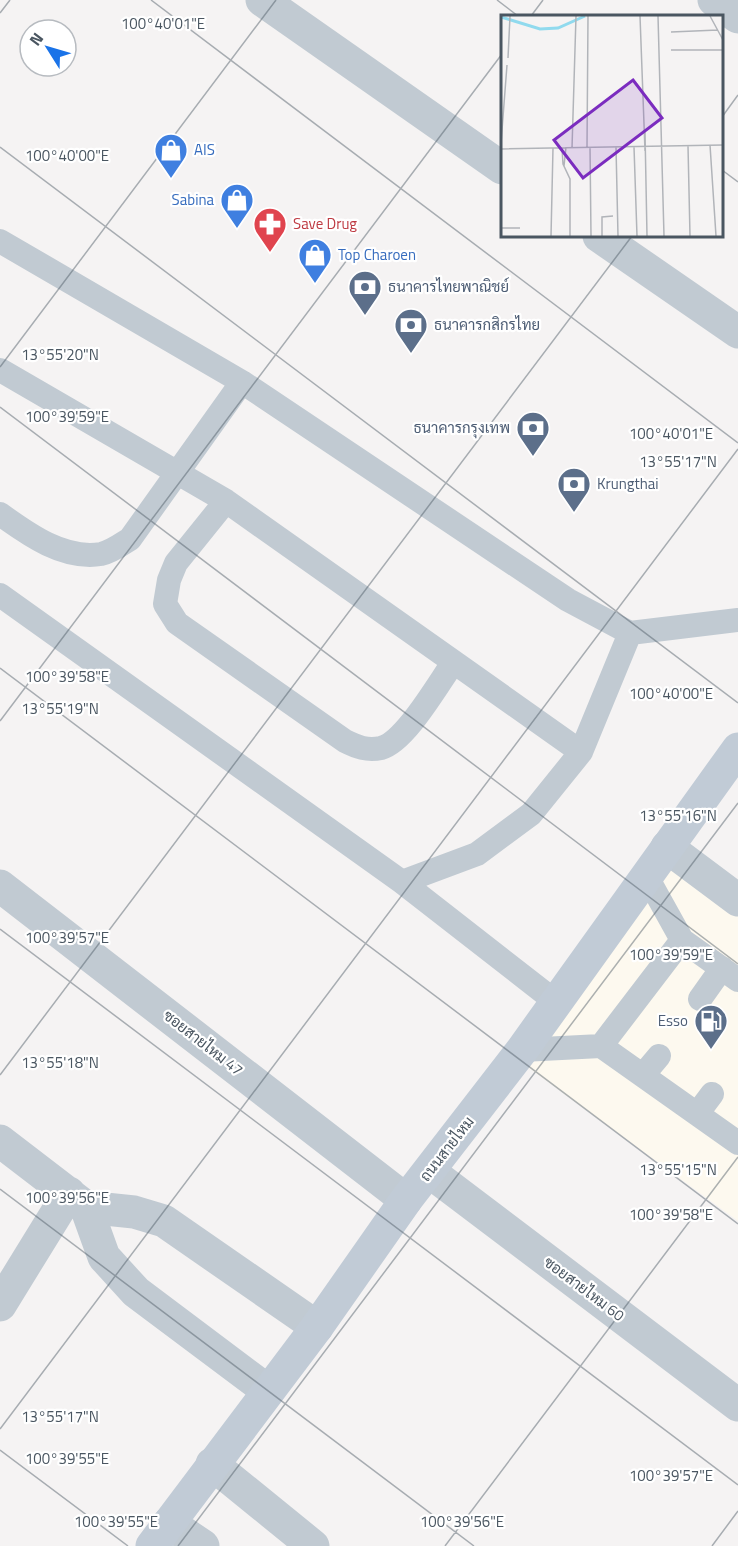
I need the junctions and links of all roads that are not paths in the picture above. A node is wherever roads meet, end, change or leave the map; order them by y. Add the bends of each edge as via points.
1 (262, 0) edge
2 (714, 0) edge
3 (738, 17) edge
4 (501, 167) edge
5 (600, 237) edge
6 (0, 241) edge
7 (738, 332) edge
8 (0, 370) edge
9 (242, 382) junction
10 (177, 471) junction
11 (226, 501) junction
12 (0, 514) edge
13 (0, 595) edge
14 (738, 620) edge
15 (630, 633) junction
16 (453, 663) junction
17 (738, 749) edge
18 (581, 752) junction
19 (667, 847) junction
20 (647, 877) junction
21 (402, 882) junction
22 (0, 886) edge
23 (738, 900) edge
24 (681, 940) junction
25 (730, 974) edge
26 (700, 999) dead end
27 (556, 1002) junction
28 (601, 1046) junction
29 (522, 1050) junction
30 (658, 1056) dead end
31 (643, 1076) junction
32 (712, 1094) dead end
33 (697, 1114) junction
34 (0, 1141) edge
35 (738, 1143) edge
36 (430, 1172) junction
37 (78, 1200) junction
38 (406, 1200) junction
39 (0, 1305) edge
40 (317, 1328) junction
41 (268, 1391) junction
42 (738, 1405) edge
43 (212, 1464) junction
44 (161, 1534) edge
45 (204, 1546) edge
46 (313, 1546) edge

1 - 4 street
2 - 3 street
5 - 7 street
6 - 9 lane
8 - 10 lane
9 - 10 lane
9 - 15 lane via 568,600
10 - 11 lane
10 - 12 lane via 130,539 102,554 68,553
11 - 16 lane
11 - 16 lane via 176,563 169,580 165,604 177,622 345,741 362,749 383,747 402,733
13 - 21 lane
14 - 15 lane
15 - 18 lane
16 - 18 lane
17 - 19 main road, ถนนสายไหม
18 - 21 lane via 531,814 477,854
19 - 20 main road, ถนนสายไหม
19 - 23 street
20 - 24 lane
20 - 27 main road, ถนนสายไหม
21 - 27 lane
22 - 38 street, ซอยสายไหม 47
24 - 25 lane
24 - 28 lane
25 - 26 lane
27 - 29 main road, ถนนสายไหม
28 - 29 lane
28 - 31 lane
29 - 36 main road, ถนนสายไหม
30 - 31 lane
31 - 33 lane
32 - 33 lane
33 - 35 lane
34 - 37 street
36 - 38 main road, ถนนสายไหม
36 - 42 street, ซอยสายไหม 60
37 - 39 street
37 - 40 street via 164,1221
37 - 41 street via 104,1257 136,1292
38 - 40 main road, ถนนสายไหม
40 - 41 main road, ถนนสายไหม
41 - 43 main road, ถนนสายไหม
43 - 44 main road, ถนนสายไหม
43 - 46 street
44 - 45 street

